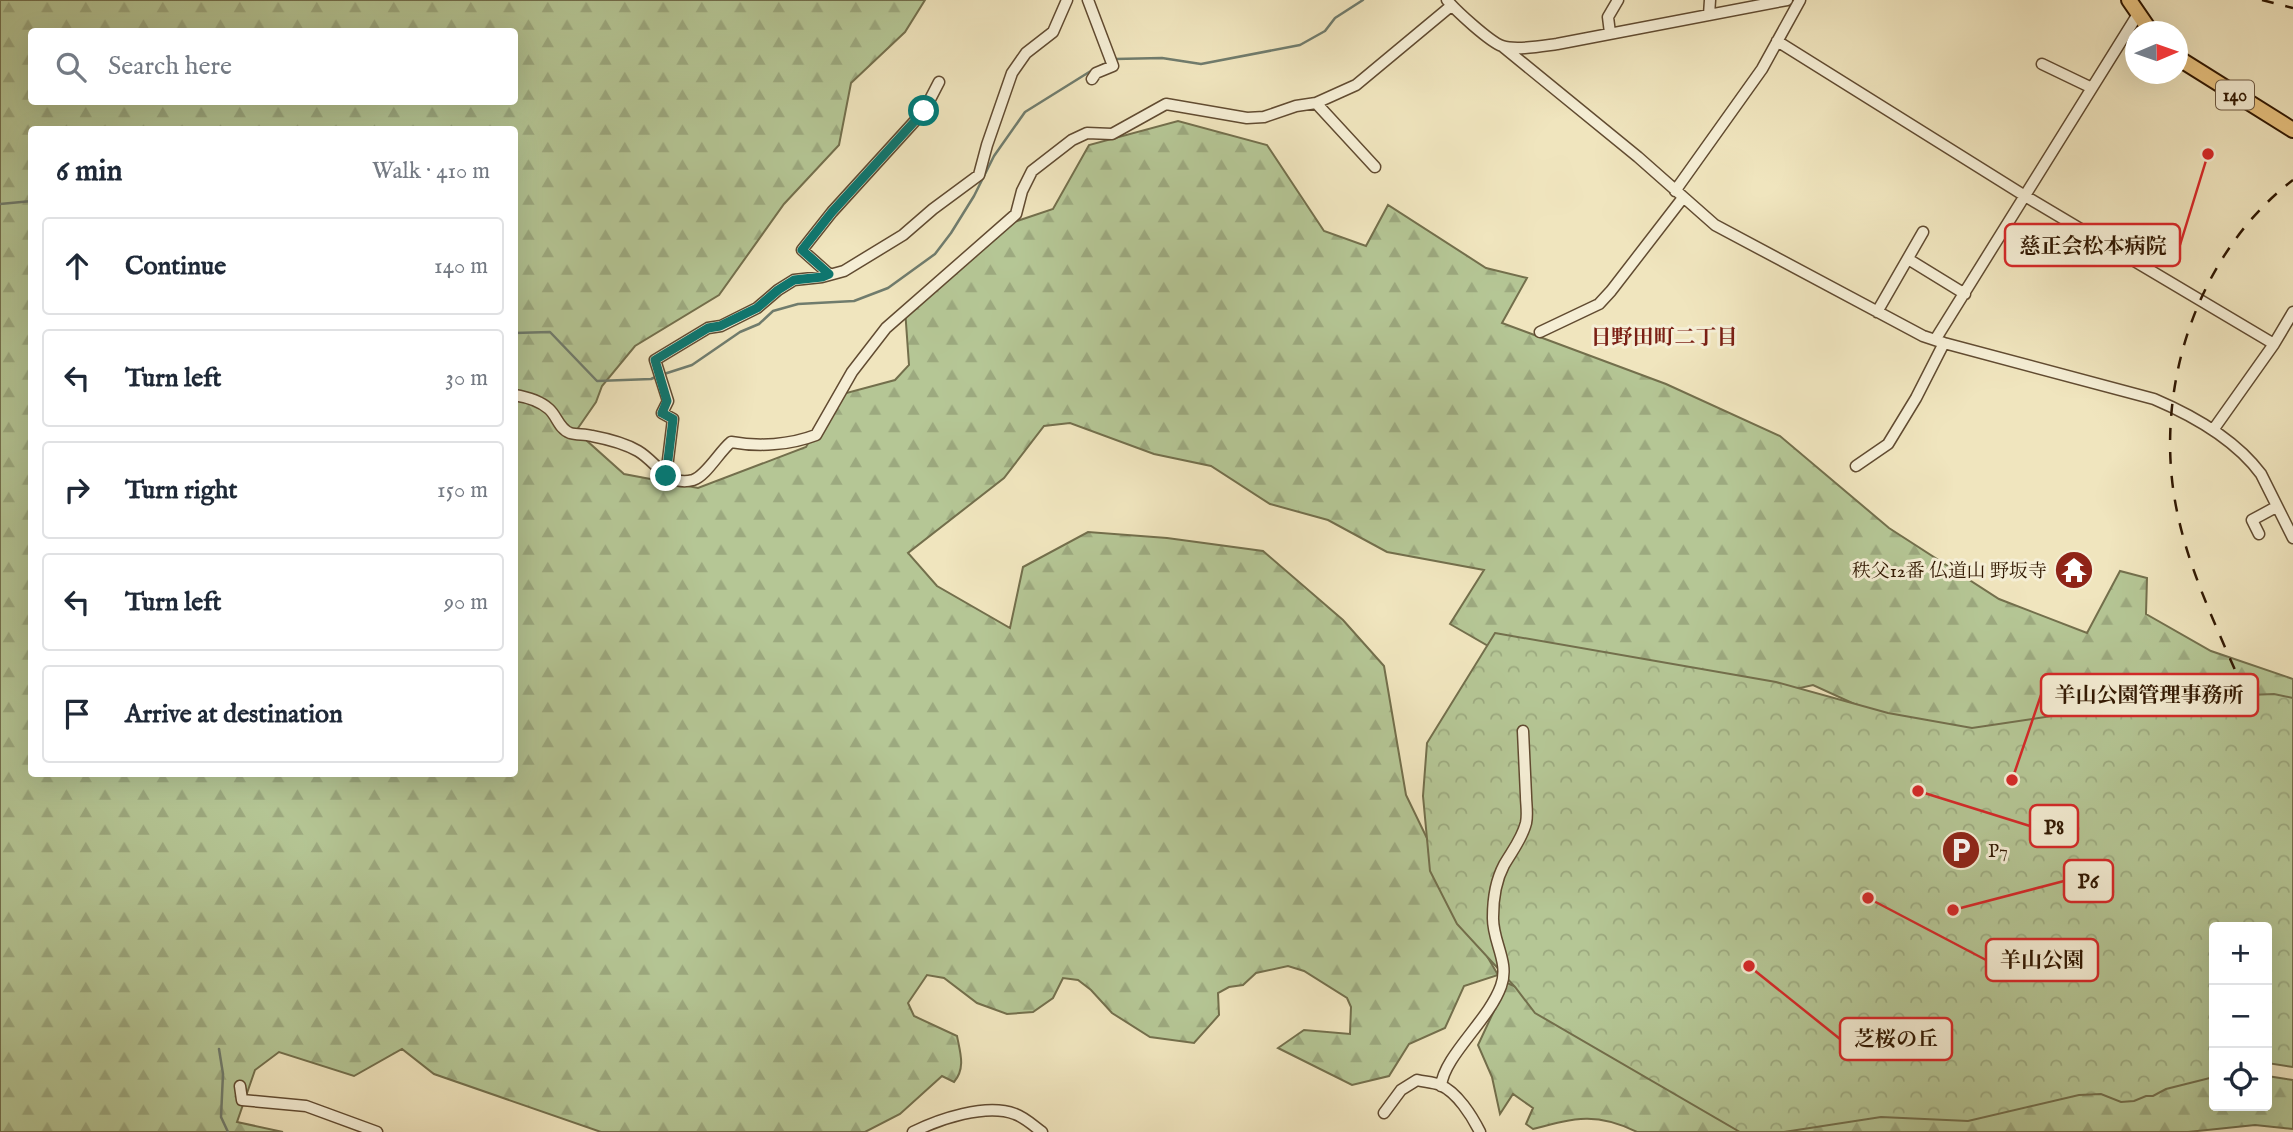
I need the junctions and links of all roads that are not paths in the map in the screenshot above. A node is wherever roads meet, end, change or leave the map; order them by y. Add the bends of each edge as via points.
1 (1067, 0) edge
2 (1088, 0) edge
3 (1618, 0) edge
4 (1710, 0) edge
5 (1787, 0) edge
6 (1800, 0) edge
7 (2129, 0) edge
8 (1449, 3) edge
9 (1756, 3) edge
10 (2138, 14) junction
11 (1709, 15) junction
12 (2143, 21) edge
13 (1610, 33) junction
14 (1777, 41) junction
15 (1502, 46) junction
16 (2042, 64) dead end
17 (2188, 64) edge
18 (1092, 79) dead end
19 (939, 82) dead end
20 (2092, 88) junction
21 (1316, 103) junction
22 (2293, 130) edge
23 (1375, 167) dead end
24 (1679, 195) junction
25 (2025, 195) junction
26 (1923, 232) dead end
27 (1908, 259) junction
28 (829, 274) junction
29 (1965, 293) junction
30 (1877, 312) junction
31 (2293, 312) edge
32 (1541, 332) dead end
33 (1940, 342) junction
34 (2274, 344) junction
35 (518, 396) edge
36 (2213, 430) junction
37 (1856, 466) dead end
38 (666, 476) junction
39 (2276, 507) junction
40 (2259, 534) dead end
41 (2293, 538) edge
42 (1523, 731) dead end
43 (240, 1086) dead end
44 (1441, 1086) junction
45 (1384, 1113) dead end
46 (377, 1132) edge
47 (914, 1132) edge
48 (1042, 1132) edge
49 (1480, 1132) edge

1 - 28 street via 1053,32 1026,53 1012,73 979,176 903,236 844,271
2 - 18 street via 1112,66
3 - 13 street via 1608,17
4 - 11 street
5 - 9 street
6 - 14 street
7 - 10 highway
8 - 15 street
8 - 21 street via 1356,85
9 - 11 street
10 - 12 highway
10 - 20 street
11 - 13 street
13 - 15 street via 1525,48
14 - 24 street
14 - 25 street
15 - 24 street
16 - 20 street
17 - 22 highway, 140
19 - 28 street via 924,111 802,250
20 - 25 street
21 - 23 street
21 - 38 street via 1247,118 1166,104 1112,134 1087,133 1072,140 1032,172 1016,214 886,328 852,372 816,435 750,445 731,443 696,479 683,482
24 - 30 street via 1715,225
24 - 32 street via 1599,304
25 - 29 street
25 - 34 street
26 - 27 street
27 - 29 street
27 - 30 street
28 - 38 street via 794,280 757,308 708,328 655,360 667,401 662,413 673,419
29 - 33 street
30 - 33 street
31 - 34 street
33 - 36 street via 2154,399
33 - 37 street via 1916,398 1888,444
34 - 36 street
35 - 38 street via 534,399 550,410 568,433 624,444 642,453
36 - 39 street via 2254,464
39 - 40 street via 2252,520
39 - 41 street
42 - 44 street via 1527,820 1503,867 1494,897 1502,984 1482,1021 1442,1072
43 - 46 street via 242,1100 306,1106
44 - 45 street via 1417,1080 1401,1090
44 - 49 street via 1472,1117
47 - 48 street via 953,1115 1000,1110 1016,1114

